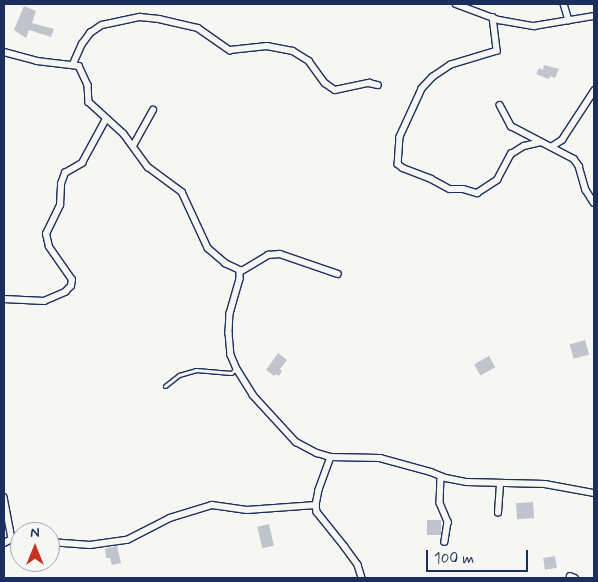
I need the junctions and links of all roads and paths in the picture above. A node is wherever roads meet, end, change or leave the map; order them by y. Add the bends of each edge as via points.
1 (456, 4) edge
2 (564, 4) edge
3 (594, 16) edge
4 (493, 17) junction
5 (568, 20) junction
6 (4, 52) edge
7 (73, 64) junction
8 (378, 85) dead end
9 (594, 91) edge
10 (500, 105) dead end
11 (153, 110) dead end
12 (106, 119) junction
13 (541, 142) junction
14 (133, 146) junction
15 (551, 147) junction
16 (594, 203) edge
17 (240, 272) junction
18 (338, 274) dead end
19 (4, 299) edge
20 (237, 369) junction
21 (165, 386) dead end
22 (331, 457) junction
23 (441, 476) junction
24 (500, 484) junction
25 (594, 493) edge
26 (4, 497) edge
27 (316, 505) junction
28 (498, 513) dead end
29 (10, 528) edge
30 (446, 542) dead end
31 (60, 543) edge
32 (362, 578) edge

1 - 4 street
2 - 5 street
3 - 5 street
4 - 5 street via 534,26
4 - 13 street via 497,51 451,65 422,89 400,136 398,164 450,189 463,188 477,193 497,180 511,154 524,146
6 - 7 street via 37,61
7 - 8 street via 90,33 102,25 118,20 149,18 198,28 230,50 267,46 293,51 309,61 325,83 335,90 369,83
7 - 12 street via 79,66 88,85 89,102
9 - 15 street via 562,140
10 - 13 street via 511,126
11 - 14 street
12 - 14 street
12 - 19 street via 82,162 64,173 60,205 46,234 49,247 72,280 72,286 44,302
13 - 15 street
14 - 17 street via 148,167 182,192 214,256
15 - 16 street via 574,159
17 - 18 street via 268,255 280,254
17 - 20 street via 230,313 229,333 231,355
20 - 21 lane via 231,373 196,370 179,375
20 - 22 street via 253,395 296,442 316,454
22 - 23 street via 380,458
22 - 27 street
23 - 24 street
23 - 30 street via 440,503 448,522
24 - 25 street via 545,484
24 - 28 street
26 - 29 street
27 - 31 street via 247,510 212,505 170,518 127,540 90,545
27 - 32 street via 324,522 358,565

